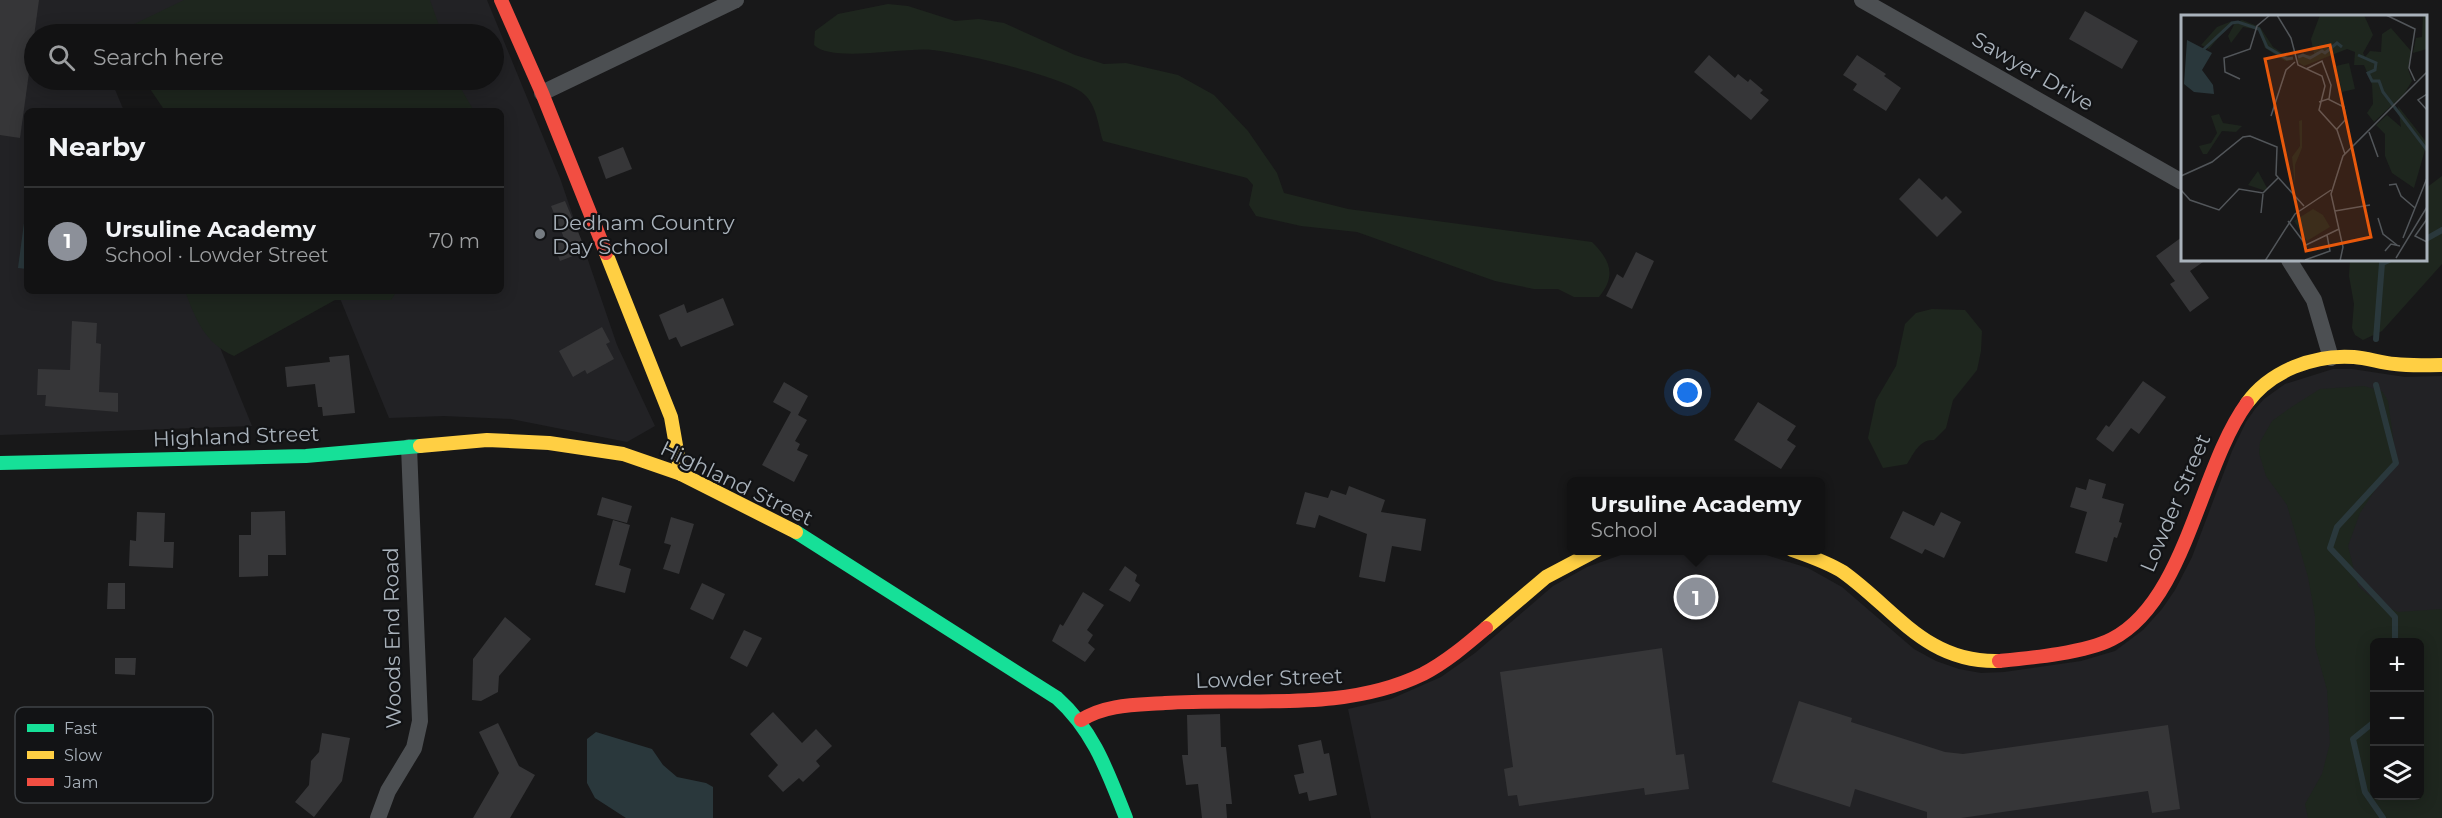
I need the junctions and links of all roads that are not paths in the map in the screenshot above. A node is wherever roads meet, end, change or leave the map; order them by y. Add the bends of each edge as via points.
1 (501, 0) edge
2 (736, 0) edge
3 (1862, 0) edge
4 (542, 93) junction
5 (2181, 181) edge
6 (2290, 261) edge
7 (2331, 358) junction
8 (2442, 364) edge
9 (409, 447) junction
10 (0, 463) edge
11 (681, 474) junction
12 (1588, 555) edge
13 (1806, 555) edge
14 (1081, 720) junction
15 (378, 818) edge
16 (1126, 818) edge

1 - 4 street
2 - 4 street
3 - 5 street, Sawyer Drive
4 - 11 street via 671,417
6 - 7 street via 2314,300
7 - 8 street, Lowder Street
7 - 13 street, Lowder Street via 2280,374 2246,402 2228,431 2166,584 2126,629 2101,644 2002,660 1952,655 1911,632 1844,573
9 - 10 street, Highland Street via 306,456
9 - 11 street, Highland Street via 487,440 549,443 623,454
9 - 15 street, Woods End Road via 420,721 414,748 388,791
11 - 14 street, Highland Street via 797,532 1046,691
12 - 14 street, Lowder Street via 1546,577 1453,656 1388,687 1332,700 1206,700 1121,706 1095,711
14 - 16 street, Highland Street via 1099,752

